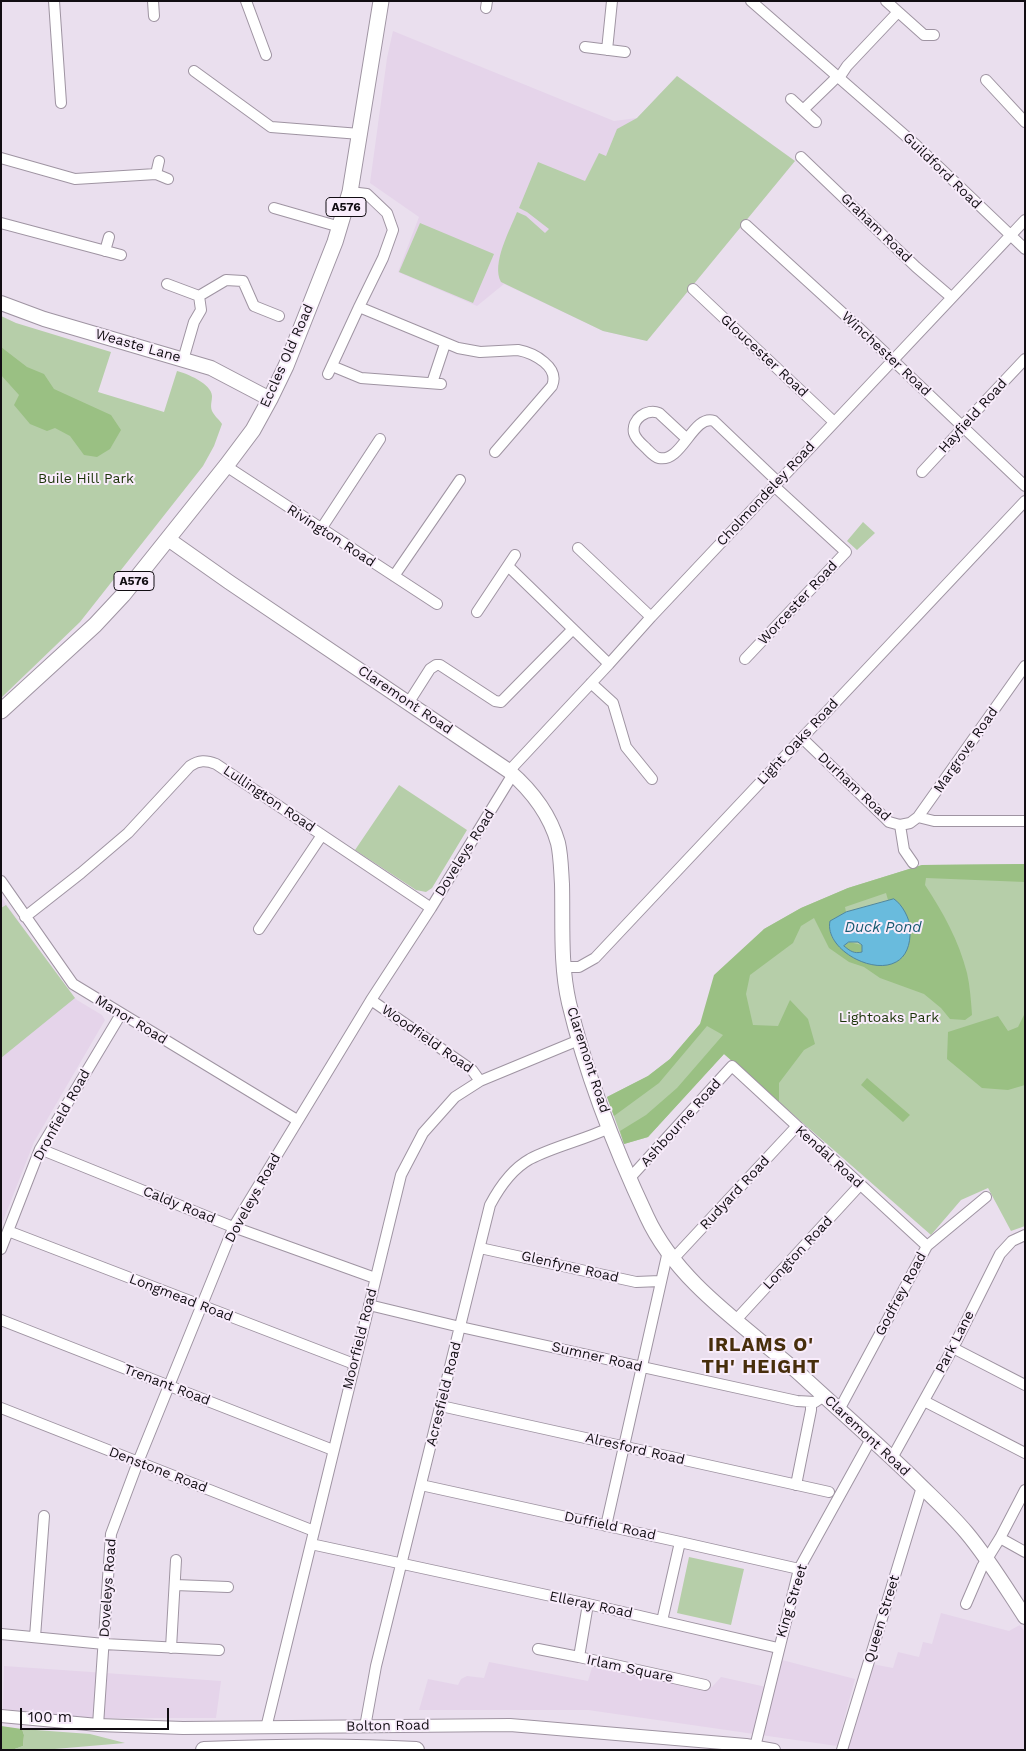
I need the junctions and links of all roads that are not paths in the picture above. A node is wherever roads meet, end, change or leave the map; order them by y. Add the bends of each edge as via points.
1 (54, 1) edge
2 (153, 1) edge
3 (246, 1) edge
4 (382, 1) edge
5 (612, 1) edge
6 (886, 1) edge
7 (754, 2) edge
8 (898, 12) junction
9 (154, 16) dead end
10 (934, 35) dead end
11 (585, 47) dead end
12 (607, 50) junction
13 (625, 52) dead end
14 (266, 55) dead end
15 (194, 71) dead end
16 (838, 78) junction
17 (986, 80) dead end
18 (791, 99) dead end
19 (61, 103) dead end
20 (803, 110) junction
21 (816, 122) dead end
22 (1025, 122) edge
23 (360, 134) junction
24 (801, 157) dead end
25 (1, 158) edge
26 (159, 161) dead end
27 (156, 174) junction
28 (168, 179) dead end
29 (350, 192) junction
30 (274, 208) dead end
31 (1025, 220) edge
32 (1, 223) edge
33 (746, 225) dead end
34 (340, 227) junction
35 (1009, 235) junction
36 (109, 237) dead end
37 (1025, 250) edge
38 (105, 251) junction
39 (120, 255) dead end
40 (167, 284) dead end
41 (693, 289) dead end
42 (199, 296) junction
43 (951, 297) junction
44 (1, 303) edge
45 (359, 307) junction
46 (279, 316) dead end
47 (445, 344) junction
48 (1025, 359) edge
49 (183, 360) junction
50 (892, 360) junction
51 (270, 399) junction
52 (834, 422) junction
53 (962, 426) junction
54 (380, 439) dead end
55 (687, 439) junction
56 (495, 452) dead end
57 (226, 466) junction
58 (922, 472) dead end
59 (460, 480) dead end
60 (776, 484) junction
61 (1025, 486) edge
62 (1025, 501) edge
63 (321, 529) junction
64 (168, 539) junction
65 (578, 548) dead end
66 (515, 555) dead end
67 (508, 566) junction
68 (394, 576) junction
69 (437, 604) dead end
70 (477, 612) dead end
71 (650, 617) junction
72 (573, 630) junction
73 (745, 659) dead end
74 (609, 664) junction
75 (1025, 666) edge
76 (591, 682) junction
77 (409, 702) junction
78 (1, 711) edge
79 (802, 738) junction
80 (511, 772) junction
81 (652, 779) dead end
82 (918, 817) junction
83 (1025, 821) edge
84 (900, 825) junction
85 (322, 835) junction
86 (913, 863) dead end
87 (1, 881) edge
88 (431, 908) junction
89 (25, 917) junction
90 (259, 929) dead end
91 (564, 967) junction
92 (371, 1000) junction
93 (121, 1014) junction
94 (579, 1040) junction
95 (732, 1066) joint
96 (480, 1080) junction
97 (297, 1120) junction
98 (796, 1127) junction
99 (609, 1128) junction
100 (40, 1149) junction
101 (630, 1179) junction
102 (860, 1185) junction
103 (986, 1197) dead end
104 (234, 1226) junction
105 (8, 1231) junction
106 (1025, 1235) edge
107 (927, 1246) junction
108 (480, 1248) junction
109 (1, 1249) edge
110 (671, 1254) junction
111 (375, 1278) junction
112 (660, 1281) junction
113 (369, 1305) junction
114 (201, 1306) junction
115 (1, 1320) edge
116 (735, 1321) junction
117 (461, 1327) junction
118 (952, 1348) junction
119 (354, 1364) junction
120 (642, 1367) junction
121 (1025, 1385) edge
122 (170, 1386) junction
123 (824, 1396) junction
124 (924, 1401) junction
125 (811, 1403) junction
126 (441, 1406) junction
127 (1, 1408) edge
128 (839, 1410) junction
129 (871, 1439) junction
130 (624, 1447) junction
131 (333, 1450) junction
132 (1025, 1453) edge
133 (892, 1458) junction
134 (138, 1462) junction
135 (421, 1485) junction
136 (796, 1485) junction
137 (922, 1488) junction
138 (1025, 1490) edge
139 (829, 1492) dead end
140 (44, 1516) dead end
141 (606, 1526) junction
142 (314, 1531) junction
143 (1000, 1538) junction
144 (680, 1542) junction
145 (311, 1544) junction
146 (1025, 1552) edge
147 (176, 1560) dead end
148 (987, 1561) junction
149 (403, 1564) junction
150 (799, 1570) junction
151 (175, 1585) junction
152 (228, 1587) dead end
153 (588, 1604) junction
154 (966, 1604) dead end
155 (1025, 1617) edge
156 (662, 1621) junction
157 (1, 1634) edge
158 (36, 1637) junction
159 (104, 1644) junction
160 (171, 1648) junction
161 (538, 1648) dead end
162 (778, 1648) junction
163 (219, 1650) dead end
164 (579, 1658) junction
165 (705, 1685) dead end
166 (1, 1716) edge
167 (98, 1725) junction
168 (365, 1727) junction
169 (266, 1728) junction
170 (764, 1749) edge
171 (204, 1750) edge
172 (416, 1750) edge
173 (842, 1750) edge

1 - 19 street
2 - 9 street
3 - 14 street
4 - 23 main road, Eccles Old Road / A576
5 - 12 street
6 - 8 street
7 - 16 street, Guildford Road
8 - 10 street via 924,35
8 - 16 street
11 - 12 street
12 - 13 street
15 - 23 street via 271,127
16 - 20 street
16 - 35 street, Guildford Road via 916,145
17 - 22 street
18 - 20 street
20 - 21 street
23 - 29 main road, Eccles Old Road / A576
24 - 43 street, Graham Road
25 - 27 street via 75,179
26 - 27 street
27 - 28 street
29 - 34 main road, Eccles Old Road / A576
29 - 45 street via 366,194 388,213 393,230
30 - 34 street
31 - 35 street, Cholmondeley Road
32 - 38 street
33 - 50 street, Winchester Road
34 - 51 main road, Eccles Old Road / A576
35 - 37 street, Guildford Road
35 - 43 street, Cholmondeley Road
36 - 38 street
38 - 39 street
40 - 42 street
41 - 52 street, Gloucester Road
42 - 46 street via 226,280 243,281 254,306
42 - 49 street via 201,310 194,322
43 - 50 street, Cholmondeley Road
44 - 49 main road, Weaste Lane
45 - 47 street
45 - 47 street via 330,370 361,378 437,383
47 - 56 street via 470,351 526,352 540,359 553,372 552,386
48 - 53 street, Hayfield Road
49 - 51 main road, Weaste Lane via 211,368
50 - 52 street, Cholmondeley Road
50 - 53 street, Winchester Road
51 - 57 main road, Eccles Old Road / A576 via 253,430
52 - 60 street, Cholmondeley Road
53 - 58 street, Hayfield Road
53 - 61 street, Winchester Road
54 - 63 street
55 - 55 street via 670,455 657,458 637,439 634,426 646,412 655,412
55 - 60 street via 705,420 714,421
57 - 63 street, Rivington Road
57 - 64 main road, Eccles Old Road / A576
59 - 68 street
60 - 71 street, Cholmondeley Road
60 - 73 street, Worcester Road via 846,552
62 - 79 street, Light Oaks Road
63 - 68 street, Rivington Road
64 - 77 main road, Claremont Road
64 - 78 main road, Eccles Old Road / A576 via 95,625
65 - 71 street
66 - 67 street
67 - 70 street
67 - 72 street
68 - 69 street, Rivington Road
71 - 74 street, Cholmondeley Road
72 - 74 street
72 - 77 street via 501,702 436,665
74 - 76 street, Cholmondeley Road
75 - 82 street, Margrove Road
76 - 80 street, Cholmondeley Road
76 - 81 street via 613,703 626,747
77 - 80 main road, Claremont Road
79 - 84 street, Durham Road via 885,818
79 - 91 street, Light Oaks Road via 595,958 584,965
80 - 88 street, Doveleys Road
80 - 91 main road, Claremont Road via 544,813 558,844
82 - 83 street via 934,821
82 - 84 street
84 - 86 street, Durham Road via 904,850
85 - 88 street, Lullington Road
85 - 89 street, Lullington Road via 216,764 200,761 186,769 113,847
85 - 90 street
87 - 89 street, Manor Road
88 - 92 street, Doveleys Road
89 - 93 street, Manor Road via 72,984
91 - 94 main road, Claremont Road via 568,999
92 - 96 street, Woodfield Road via 472,1070
92 - 97 street, Doveleys Road
93 - 97 street, Manor Road
93 - 100 street, Dronfield Road
94 - 96 street, Moorfield Road
94 - 99 main road, Claremont Road
95 - 98 street, Kendal Road
95 - 101 street, Ashbourne Road
96 - 111 street, Moorfield Road via 455,1097 423,1133 408,1160 401,1174
97 - 104 street, Doveleys Road
98 - 102 street, Kendal Road
98 - 110 street, Rudyard Road
99 - 101 main road, Claremont Road
99 - 108 street, Acresfield Road via 530,1159 511,1174 490,1205
100 - 104 street, Caldy Road
100 - 105 street, Dronfield Road
101 - 110 main road, Claremont Road via 648,1221
102 - 107 street, Kendal Road
102 - 116 street, Longton Road
103 - 107 street, Godfrey Road
104 - 111 street, Caldy Road
104 - 114 street, Doveleys Road
105 - 109 street, Dronfield Road
105 - 114 street, Longmead Road
106 - 118 street, Park Lane via 1012,1240 1000,1254
107 - 128 street, Godfrey Road
108 - 112 street, Glenfyne Road via 636,1282
108 - 117 street, Acresfield Road
110 - 112 street
110 - 116 main road, Claremont Road via 698,1286
111 - 113 street, Moorfield Road
112 - 120 street
113 - 117 street, Sumner Road
113 - 119 street, Moorfield Road
114 - 119 street, Longmead Road
114 - 122 street, Doveleys Road
115 - 122 street, Trenant Road
116 - 123 main road, Claremont Road
117 - 120 street, Sumner Road
117 - 126 street, Acresfield Road
118 - 121 street
118 - 124 street, Park Lane
119 - 131 street, Moorfield Road
120 - 125 street, Sumner Road
120 - 130 street
122 - 131 street, Trenant Road
122 - 134 street, Doveleys Road
123 - 125 street
123 - 128 main road, Claremont Road
124 - 132 street
124 - 133 street, Park Lane
125 - 136 street
126 - 130 street, Alresford Road
126 - 135 street, Acresfield Road
127 - 134 street, Denstone Road
128 - 129 main road, Claremont Road
129 - 133 main road, Claremont Road
129 - 150 street, King Street
130 - 136 street, Alresford Road
130 - 141 street
131 - 142 street, Moorfield Road
133 - 137 main road, Claremont Road
134 - 142 street, Denstone Road
134 - 159 street, Doveleys Road via 111,1534
135 - 141 street, Duffield Road
135 - 149 street, Acresfield Road
136 - 139 street, Alresford Road
137 - 148 main road, Claremont Road via 964,1530
137 - 173 street, Queen Street
138 - 143 street
140 - 158 street
141 - 144 street, Duffield Road
142 - 145 street, Moorfield Road
143 - 146 street
143 - 148 street
144 - 150 street, Duffield Road
144 - 156 street
145 - 149 street, Elleray Road
145 - 169 street, Moorfield Road
147 - 151 street
148 - 154 street
148 - 155 main road, Claremont Road
149 - 153 street, Elleray Road
149 - 168 street, Acresfield Road via 376,1666
150 - 162 street, King Street
151 - 152 street
151 - 160 street
153 - 156 street, Elleray Road
153 - 164 street, Irlam Square
156 - 162 street, Elleray Road
157 - 158 street
158 - 159 street
159 - 160 street
159 - 167 street, Doveleys Road
160 - 163 street
161 - 164 street
162 - 170 street, King Street
164 - 165 street, Irlam Square
166 - 167 street, Bolton Road
167 - 169 street, Bolton Road
168 - 169 street, Bolton Road
168 - 170 street, Bolton Road via 510,1725
171 - 172 highway via 257,1747

